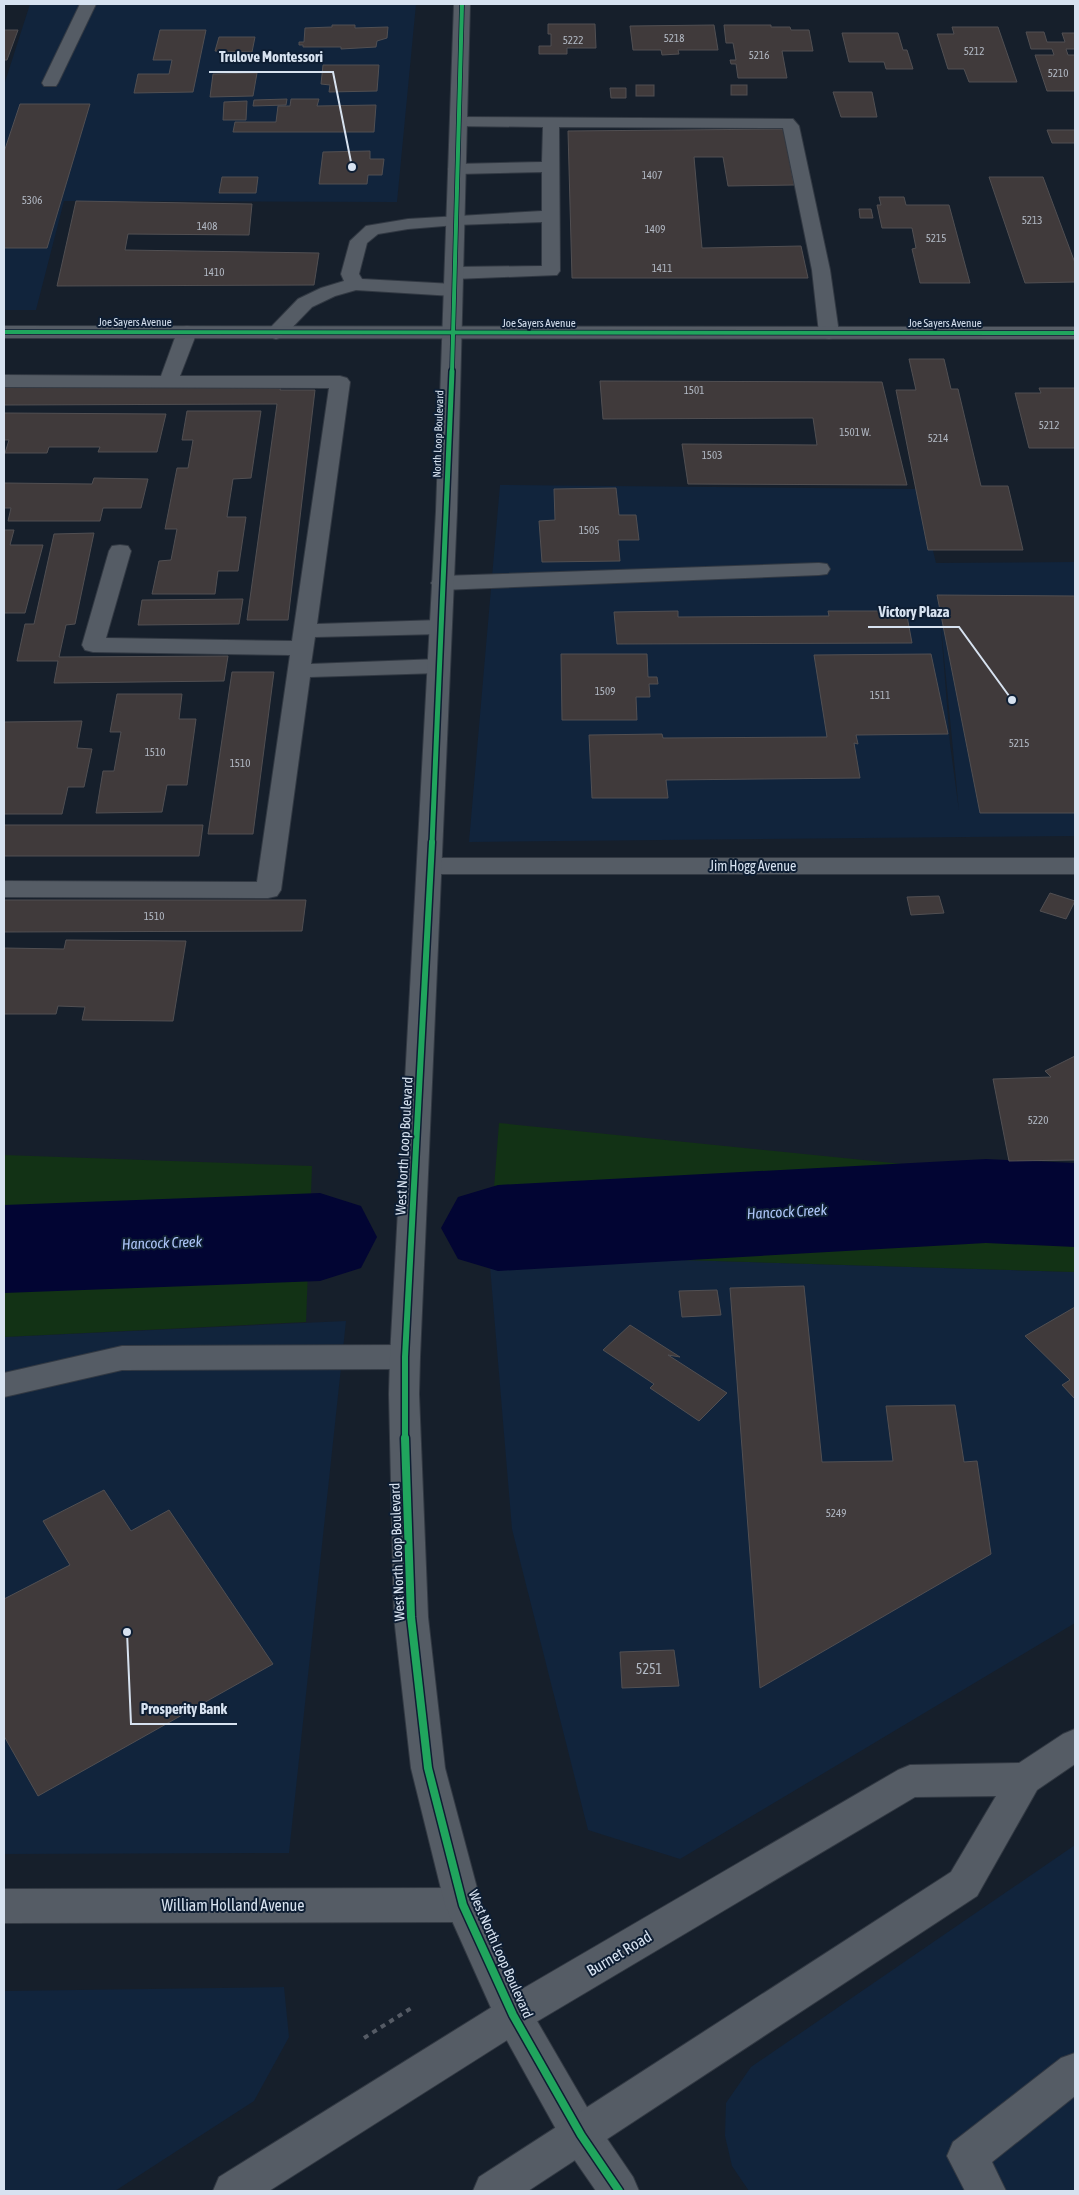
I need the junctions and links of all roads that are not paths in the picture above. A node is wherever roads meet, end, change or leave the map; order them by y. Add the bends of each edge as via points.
1 (88, 4) edge
2 (462, 4) edge
3 (50, 83) dead end
4 (459, 122) junction
5 (551, 122) junction
6 (552, 167) junction
7 (457, 169) junction
8 (550, 216) junction
9 (456, 220) junction
10 (454, 282) junction
11 (355, 284) junction
12 (4, 332) edge
13 (186, 332) junction
14 (829, 332) junction
15 (276, 333) junction
16 (452, 333) junction
17 (1075, 333) edge
18 (4, 381) edge
19 (168, 382) junction
20 (120, 551) dead end
21 (819, 569) dead end
22 (442, 583) junction
23 (440, 627) junction
24 (304, 639) junction
25 (439, 666) junction
26 (299, 671) junction
27 (431, 866) junction
28 (1075, 866) edge
29 (4, 889) edge
30 (405, 1356) junction
31 (4, 1385) edge
32 (1075, 1745) edge
33 (1025, 1779) junction
34 (463, 1905) junction
35 (4, 1906) edge
36 (513, 2015) junction
37 (1075, 2072) edge
38 (581, 2135) junction
39 (233, 2191) edge
40 (493, 2191) edge
41 (619, 2191) edge
42 (986, 2191) edge

1 - 3 street
2 - 4 street, North Loop Boulevard
4 - 5 street
4 - 7 street, North Loop Boulevard
5 - 6 street
5 - 14 street via 786,123 791,126 821,270
6 - 7 street
6 - 8 street
7 - 9 street, North Loop Boulevard
8 - 9 street
8 - 10 street via 551,271
9 - 10 street, North Loop Boulevard
9 - 11 street via 372,230 359,241 350,274
10 - 11 street
10 - 16 street, North Loop Boulevard
11 - 15 street via 305,303
12 - 13 street, Joe Sayers Avenue
13 - 15 street, Joe Sayers Avenue
13 - 19 street
14 - 16 street, Joe Sayers Avenue
14 - 17 street, Joe Sayers Avenue
15 - 16 street, Joe Sayers Avenue
16 - 22 street, North Loop Boulevard
18 - 19 street
19 - 24 street via 340,382
20 - 24 street via 93,645
21 - 22 street
22 - 23 street, North Loop Boulevard
23 - 24 street
23 - 25 street, North Loop Boulevard
24 - 26 street
25 - 26 street
25 - 27 street, North Loop Boulevard
26 - 29 street via 268,890
27 - 28 street, Jim Hogg Avenue
27 - 30 street, West North Loop Boulevard
30 - 31 street via 122,1358
30 - 34 street, West North Loop Boulevard via 411,1616 428,1768
32 - 33 street
33 - 36 street, Burnet Road via 910,1781
33 - 38 street via 964,1884
34 - 35 street, William Holland Avenue
34 - 36 street, West North Loop Boulevard
36 - 38 street, West North Loop Boulevard
36 - 39 street, Burnet Road
37 - 42 street via 967,2156
38 - 40 street
38 - 41 street, West North Loop Boulevard

